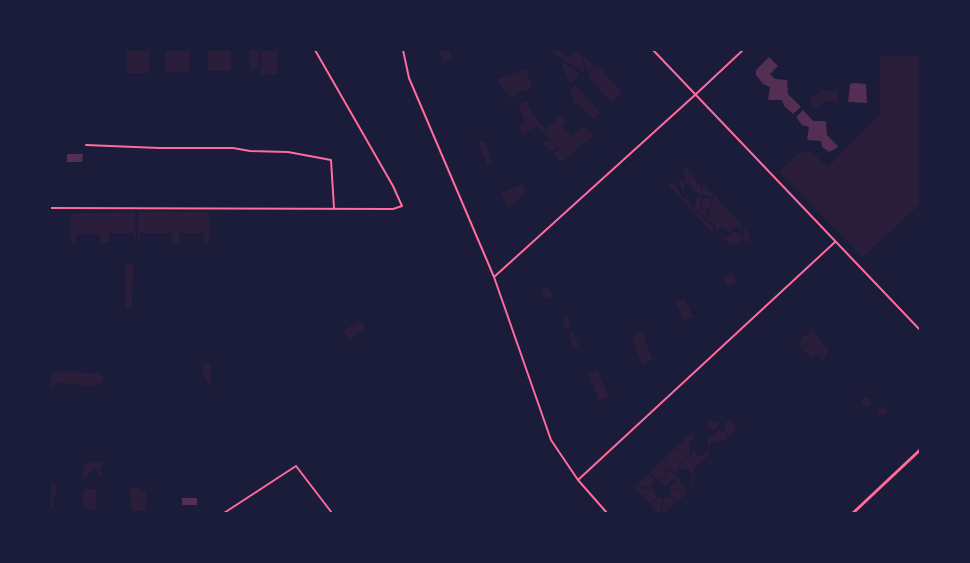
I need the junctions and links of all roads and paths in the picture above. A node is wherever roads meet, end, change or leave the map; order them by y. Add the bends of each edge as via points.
1 (315, 50) edge
2 (403, 50) edge
3 (653, 50) edge
4 (743, 50) edge
5 (695, 96) junction
6 (86, 145) dead end
7 (50, 208) edge
8 (334, 208) junction
9 (836, 242) junction
10 (494, 277) junction
11 (920, 330) edge
12 (920, 450) edge
13 (578, 480) junction
14 (224, 513) edge
15 (332, 513) edge
16 (606, 513) edge
17 (853, 513) edge

1 - 8 street via 402,206 393,209
2 - 10 street via 409,78
3 - 5 street
4 - 5 street
5 - 9 street
5 - 10 street
6 - 8 street via 232,148 288,152 331,160
7 - 8 street
9 - 11 street
9 - 13 street
10 - 13 street via 551,440
12 - 17 main road
13 - 16 street
14 - 15 street via 296,466

